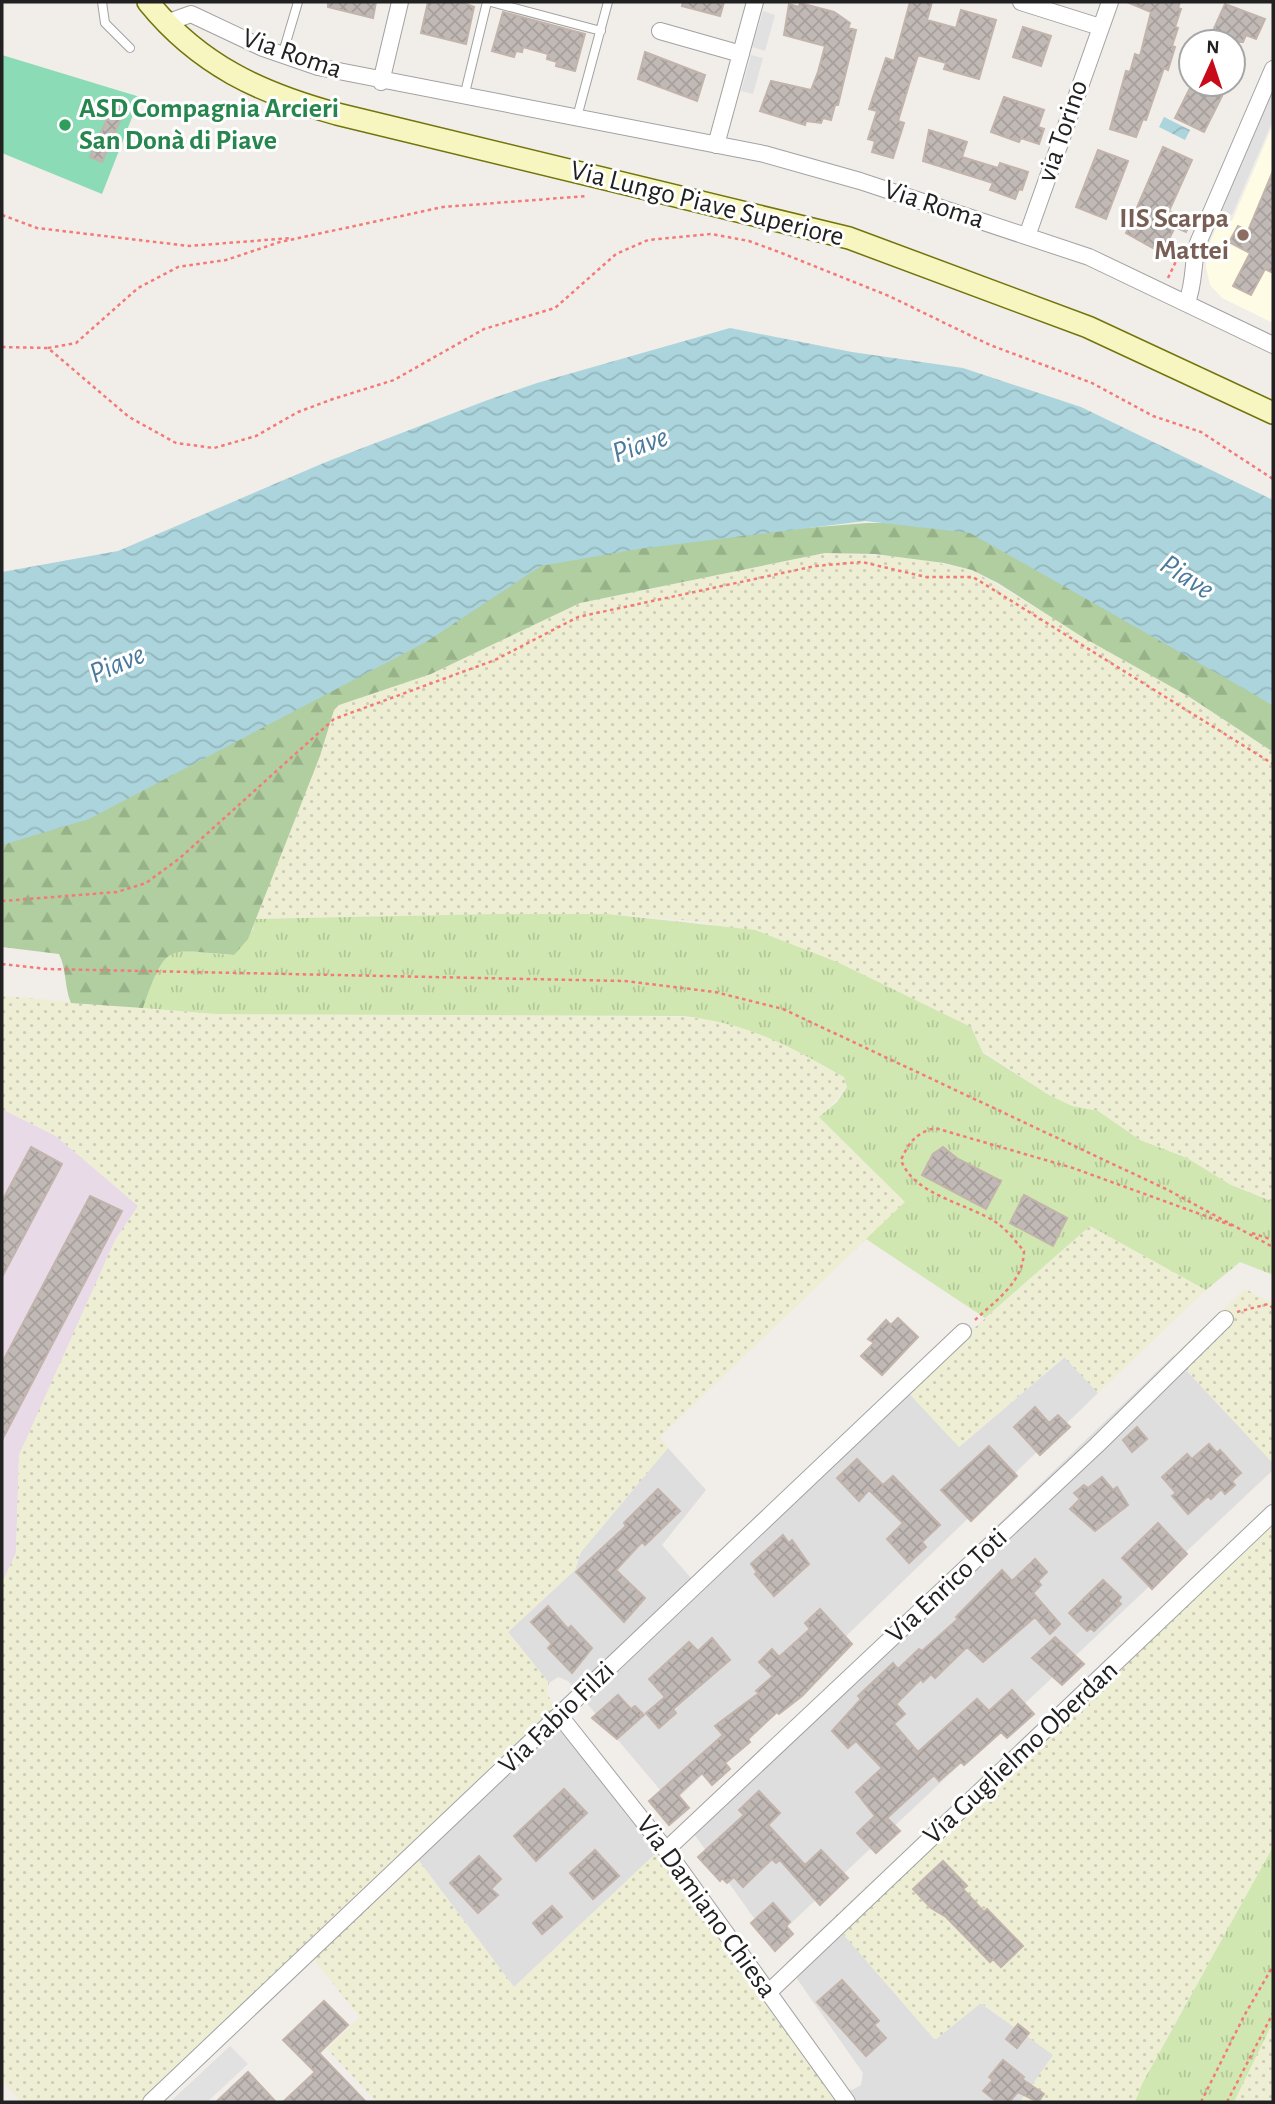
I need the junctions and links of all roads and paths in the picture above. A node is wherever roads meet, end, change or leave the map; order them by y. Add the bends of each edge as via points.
1 (102, 2) edge
2 (148, 2) edge
3 (298, 2) edge
4 (400, 2) edge
5 (489, 2) edge
6 (608, 2) edge
7 (755, 2) edge
8 (1021, 2) edge
9 (1110, 2) edge
10 (166, 23) junction
11 (1100, 27) junction
12 (601, 31) junction
13 (660, 31) dead end
14 (130, 48) dead end
15 (741, 54) junction
16 (282, 56) junction
17 (1273, 69) edge
18 (381, 82) junction
19 (464, 97) junction
20 (577, 117) junction
21 (716, 145) junction
22 (587, 196) dead end
23 (2, 215) edge
24 (1027, 236) junction
25 (302, 237) junction
26 (1180, 254) dead end
27 (1166, 280) dead end
28 (1187, 302) junction
29 (1273, 345) edge
30 (2, 347) edge
31 (48, 348) junction
32 (1273, 413) edge
33 (1273, 479) edge
34 (1273, 764) edge
35 (2, 901) edge
36 (2, 964) edge
37 (1246, 1231) junction
38 (1273, 1240) edge
39 (1273, 1247) edge
40 (1273, 1308) edge
41 (1225, 1319) joint
42 (963, 1332) joint
43 (1273, 1513) edge
44 (560, 1716) junction
45 (666, 1850) junction
46 (1273, 1966) edge
47 (769, 1992) junction
48 (1273, 2013) edge
49 (151, 2102) edge
50 (846, 2102) edge
51 (1200, 2102) edge
52 (1227, 2102) edge

1 - 14 lane via 105,23
2 - 10 main road, Via Lungo Piave Superiore
3 - 16 lane
4 - 18 street, Via Roma
5 - 12 lane
5 - 19 lane
6 - 12 lane
7 - 15 street
8 - 11 street
9 - 11 street, via Torino
10 - 16 street, Via Roma via 191,14
10 - 32 main road, Via Lungo Piave Superiore via 231,75 279,96 849,238 1077,323
11 - 24 street, via Torino
12 - 20 lane
13 - 15 street
15 - 21 street
16 - 18 street, Via Roma
17 - 28 street via 1198,243
18 - 19 street, Via Roma
19 - 20 street, Via Roma
20 - 21 street, Via Roma
21 - 24 street, Via Roma via 812,166
22 - 25 path via 443,207
23 - 25 path via 37,229 188,246
24 - 28 street, Via Roma via 1089,257
25 - 31 path via 226,260 178,267 138,288 76,343
26 - 27 path
28 - 29 street, Via Roma
30 - 31 path
31 - 33 path via 129,417 176,443 214,448 256,436 298,412 394,380 484,329 555,308 616,254 648,240 710,234 769,248 889,296 990,345 1092,383 1153,416 1201,432
34 - 35 path via 973,577 926,576 862,562 816,566 578,617 495,660 334,719 180,858 146,883 117,892
36 - 37 path via 47,969 625,981 715,992 783,1009
37 - 38 path
37 - 39 path
37 - 42 path via 1073,1168 935,1128 920,1132 901,1160 905,1172 997,1223 1024,1251 1016,1282
40 - 41 path via 1268,1304 1244,1308
41 - 45 street, Via Enrico Toti
42 - 44 street, Via Fabio Filzi
43 - 47 street, Via Guglielmo Oberdan
44 - 45 street, Via Damiano Chiesa
44 - 49 street, Via Fabio Filzi
45 - 47 street, Via Damiano Chiesa
46 - 51 path
47 - 50 street, Via Damiano Chiesa
48 - 52 path

